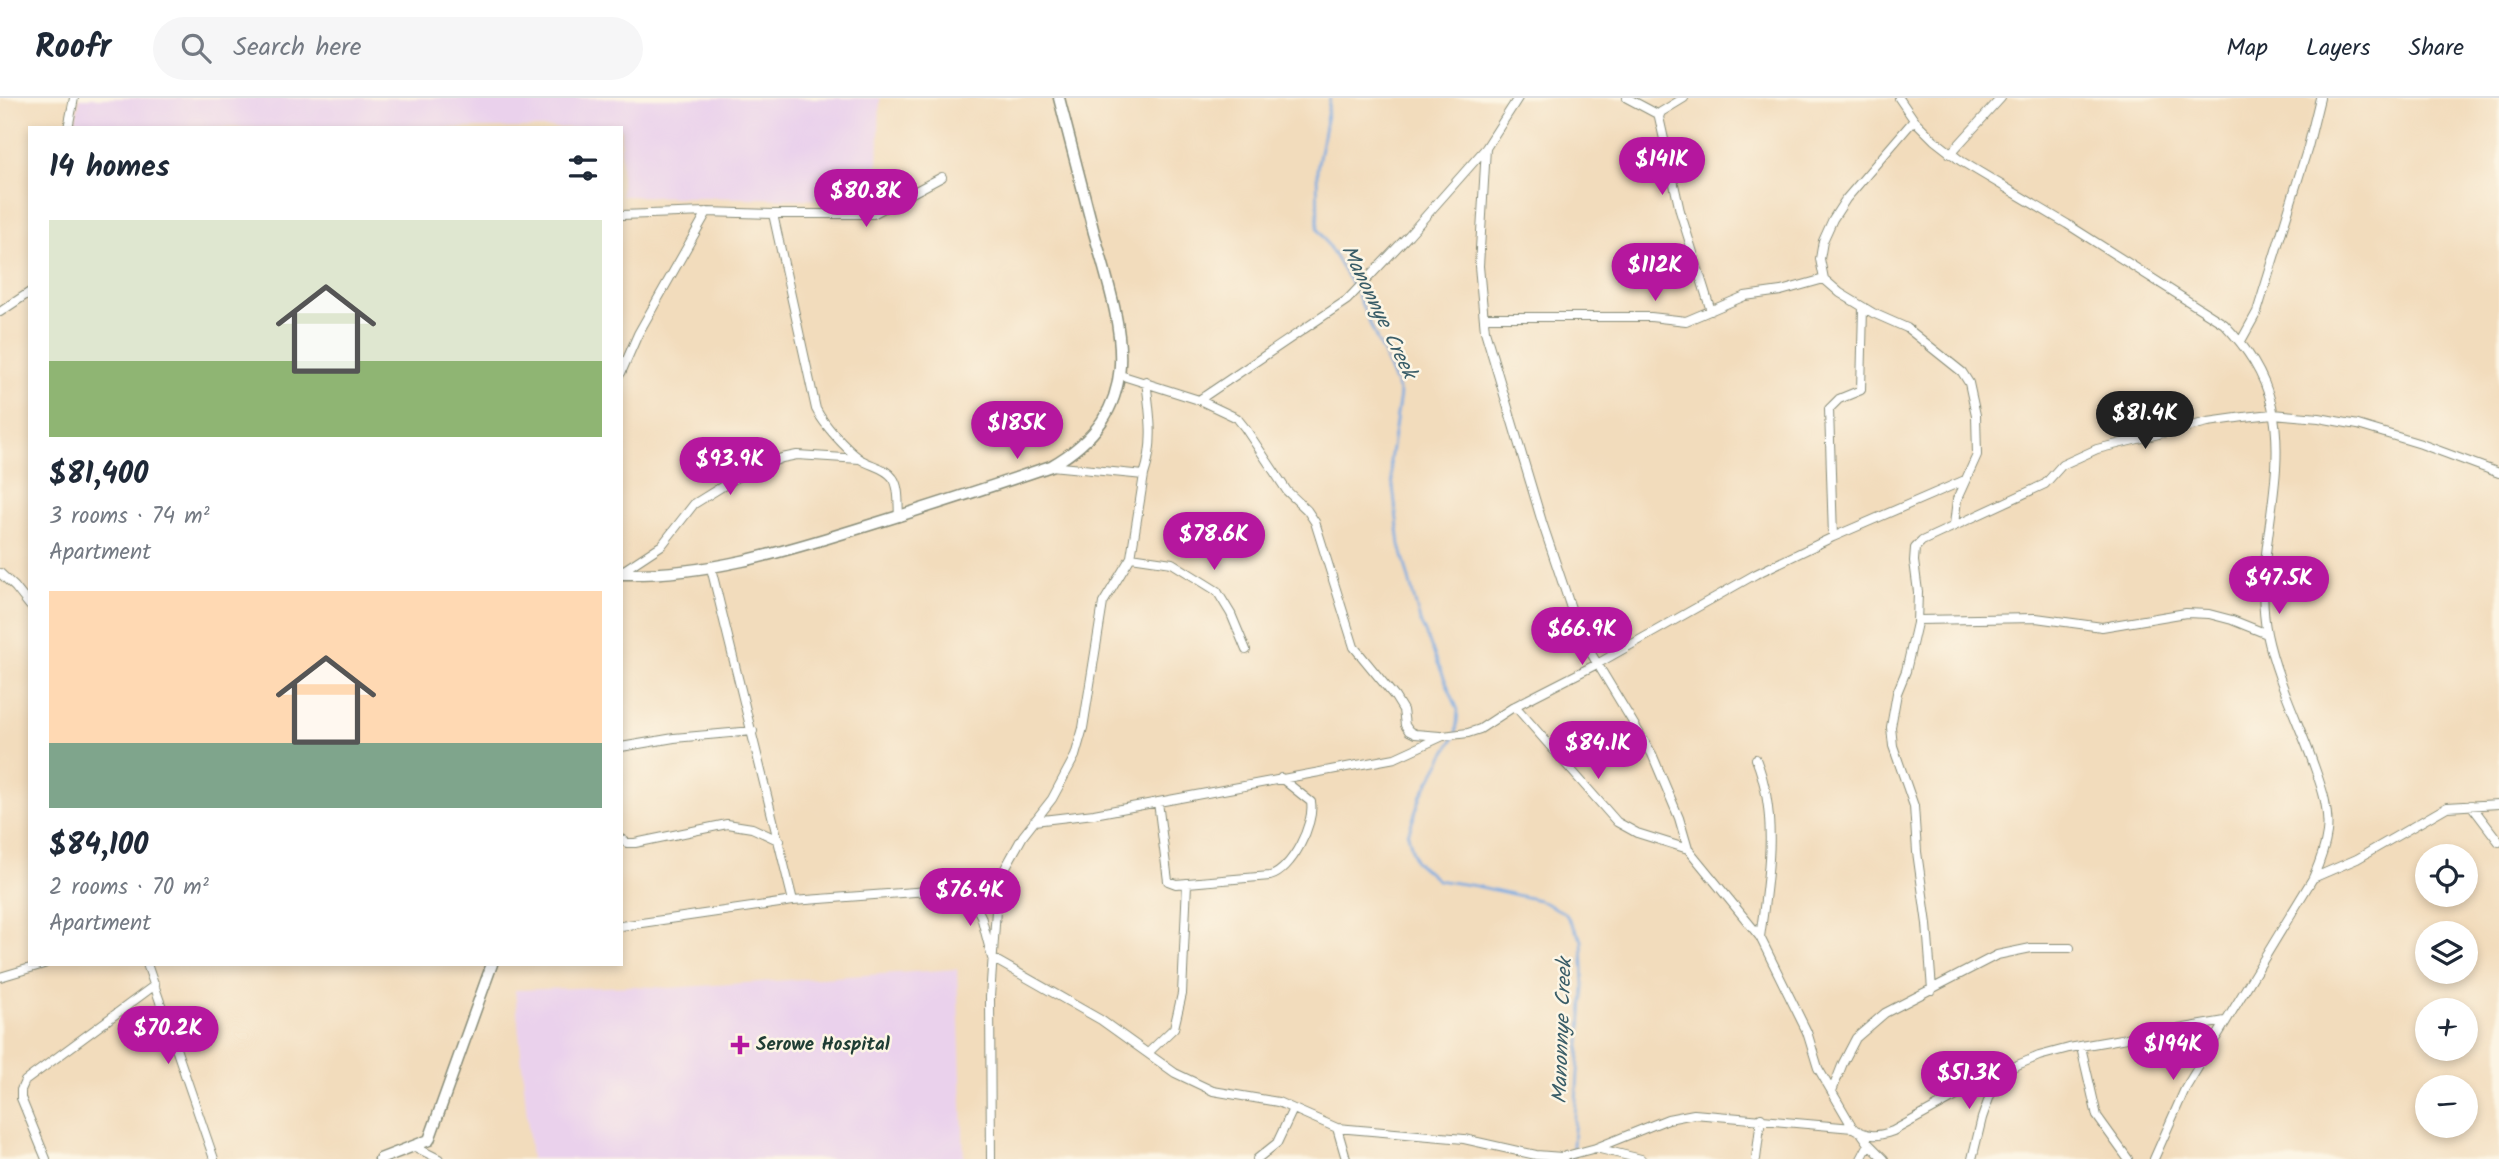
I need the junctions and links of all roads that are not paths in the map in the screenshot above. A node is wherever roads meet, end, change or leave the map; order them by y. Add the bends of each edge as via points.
1 (74, 98) edge
2 (1059, 98) edge
3 (1518, 98) edge
4 (1627, 98) edge
5 (1684, 98) edge
6 (1899, 98) edge
7 (2001, 98) edge
8 (2320, 98) edge
9 (1659, 115) junction
10 (1914, 120) junction
11 (68, 126) edge
12 (1486, 148) junction
13 (1950, 153) junction
14 (942, 177) dead end
15 (707, 212) junction
16 (773, 214) junction
17 (623, 215) edge
18 (1824, 279) junction
19 (28, 293) edge
20 (1863, 307) junction
21 (1711, 311) junction
22 (0, 312) edge
23 (1484, 317) junction
24 (2241, 341) junction
25 (623, 368) edge
26 (1120, 374) junction
27 (1146, 382) junction
28 (1199, 400) junction
29 (2273, 414) junction
30 (860, 459) junction
31 (1051, 466) junction
32 (2499, 473) edge
33 (1144, 475) junction
34 (1965, 480) junction
35 (899, 517) junction
36 (1954, 525) junction
37 (1833, 537) junction
38 (1131, 557) junction
39 (711, 568) junction
40 (623, 572) edge
41 (0, 573) edge
42 (623, 573) edge
43 (28, 603) edge
44 (1917, 620) junction
45 (2267, 634) junction
46 (1246, 650) dead end
47 (1597, 664) junction
48 (1514, 706) junction
49 (752, 731) junction
50 (1443, 736) junction
51 (623, 747) edge
52 (1756, 759) dead end
53 (1281, 778) junction
54 (1158, 802) junction
55 (2499, 804) edge
56 (2471, 805) junction
57 (1034, 821) junction
58 (623, 840) edge
59 (780, 841) junction
60 (2499, 842) edge
61 (1688, 849) junction
62 (2313, 878) junction
63 (998, 881) junction
64 (1187, 883) junction
65 (968, 891) junction
66 (793, 901) junction
67 (623, 926) edge
68 (1760, 937) junction
69 (2070, 948) dead end
70 (992, 958) junction
71 (37, 966) edge
72 (148, 966) edge
73 (491, 966) edge
74 (0, 977) edge
75 (155, 985) junction
76 (1931, 990) junction
77 (2225, 1021) junction
78 (2081, 1047) junction
79 (1149, 1052) junction
80 (1998, 1073) junction
81 (1832, 1091) junction
82 (1293, 1109) junction
83 (1761, 1118) junction
84 (1337, 1128) junction
85 (1853, 1128) junction
86 (1863, 1134) junction
87 (1869, 1144) junction
88 (415, 1147) junction
89 (1596, 1148) junction
90 (46, 1159) edge
91 (214, 1159) edge
92 (380, 1159) edge
93 (439, 1159) edge
94 (991, 1159) edge
95 (1257, 1159) edge
96 (1346, 1159) edge
97 (1641, 1159) edge
98 (1756, 1159) edge
99 (1861, 1159) edge
100 (1884, 1159) edge
101 (1972, 1159) edge
102 (2128, 1159) edge
103 (2154, 1159) edge

1 - 11 street
2 - 26 street via 1119,323
3 - 12 street
4 - 9 street
5 - 9 street
6 - 10 street
7 - 13 street
8 - 24 street via 2258,312
9 - 21 street via 1680,211
10 - 13 street
10 - 18 street via 1871,167 1833,219 1820,259
12 - 23 street via 1479,266
12 - 28 street via 1347,300
13 - 24 street via 2206,310
14 - 16 street via 873,214
15 - 16 street
15 - 17 street
15 - 25 street
16 - 30 street via 816,409
18 - 20 street
18 - 21 street via 1745,296
19 - 22 street
20 - 34 street via 1907,328 1962,372 1969,383 1978,447
20 - 37 street via 1862,387 1829,409
21 - 23 street via 1686,321
23 - 47 street via 1542,522 1580,635
24 - 29 street via 2256,363
26 - 27 street
26 - 31 street via 1100,424 1078,448
27 - 28 street
27 - 33 street via 1152,449
28 - 50 street via 1237,418 1287,491 1315,522 1354,647 1395,697 1409,731
29 - 32 street via 2358,425
29 - 36 street via 2208,422 2096,449 2062,465 2045,484
29 - 45 street via 2275,483 2263,591
30 - 35 street via 895,481
30 - 40 street via 797,455 744,473 694,504 662,545
31 - 33 street
31 - 35 street
33 - 38 street
34 - 36 street
34 - 37 street
35 - 39 street
36 - 44 street via 1915,548
37 - 47 street via 1740,582
38 - 46 street via 1172,564 1217,591
38 - 57 street via 1103,603 1075,756
39 - 42 street
39 - 49 street
41 - 43 street
44 - 45 street via 2036,618 2102,627 2186,613 2209,614
44 - 76 street via 1891,727 1914,806
45 - 62 street via 2327,809 2328,831
47 - 48 street
47 - 61 street via 1652,754
48 - 50 street via 1480,729
48 - 61 street via 1617,821 1637,833
49 - 51 street
49 - 59 street
50 - 53 street via 1395,758
52 - 68 street via 1767,800 1770,837
53 - 54 street
53 - 64 street via 1311,802 1312,810 1311,824 1280,872
54 - 57 street
54 - 64 street via 1167,879
55 - 56 street
56 - 60 street
56 - 62 street via 2447,807 2357,859
57 - 63 street
58 - 59 street via 635,844 727,824 752,828
59 - 66 street
61 - 68 street
62 - 77 street
63 - 65 street
63 - 70 street
64 - 79 street via 1181,994 1174,1028
65 - 66 street
65 - 70 street via 981,916
66 - 67 street
68 - 81 street
69 - 76 street via 2004,953
70 - 79 street
70 - 94 street
71 - 74 street
72 - 75 street
73 - 88 street via 431,1137
75 - 90 street via 25,1081 21,1098
75 - 91 street
76 - 81 street via 1885,1013 1856,1038
77 - 78 street
77 - 103 street via 2185,1089
78 - 80 street via 2039,1056
78 - 102 street via 2097,1116
79 - 82 street via 1175,1073 1213,1091 1278,1102
80 - 86 street via 1893,1131 1876,1137
80 - 101 street
81 - 85 street
82 - 84 street
82 - 95 street via 1277,1143
83 - 85 street
83 - 89 street via 1694,1114 1668,1119
83 - 98 street
84 - 89 street via 1464,1139 1536,1155 1562,1157
84 - 96 street
85 - 86 street
86 - 87 street
87 - 99 street
87 - 100 street
88 - 92 street
88 - 93 street
89 - 97 street

